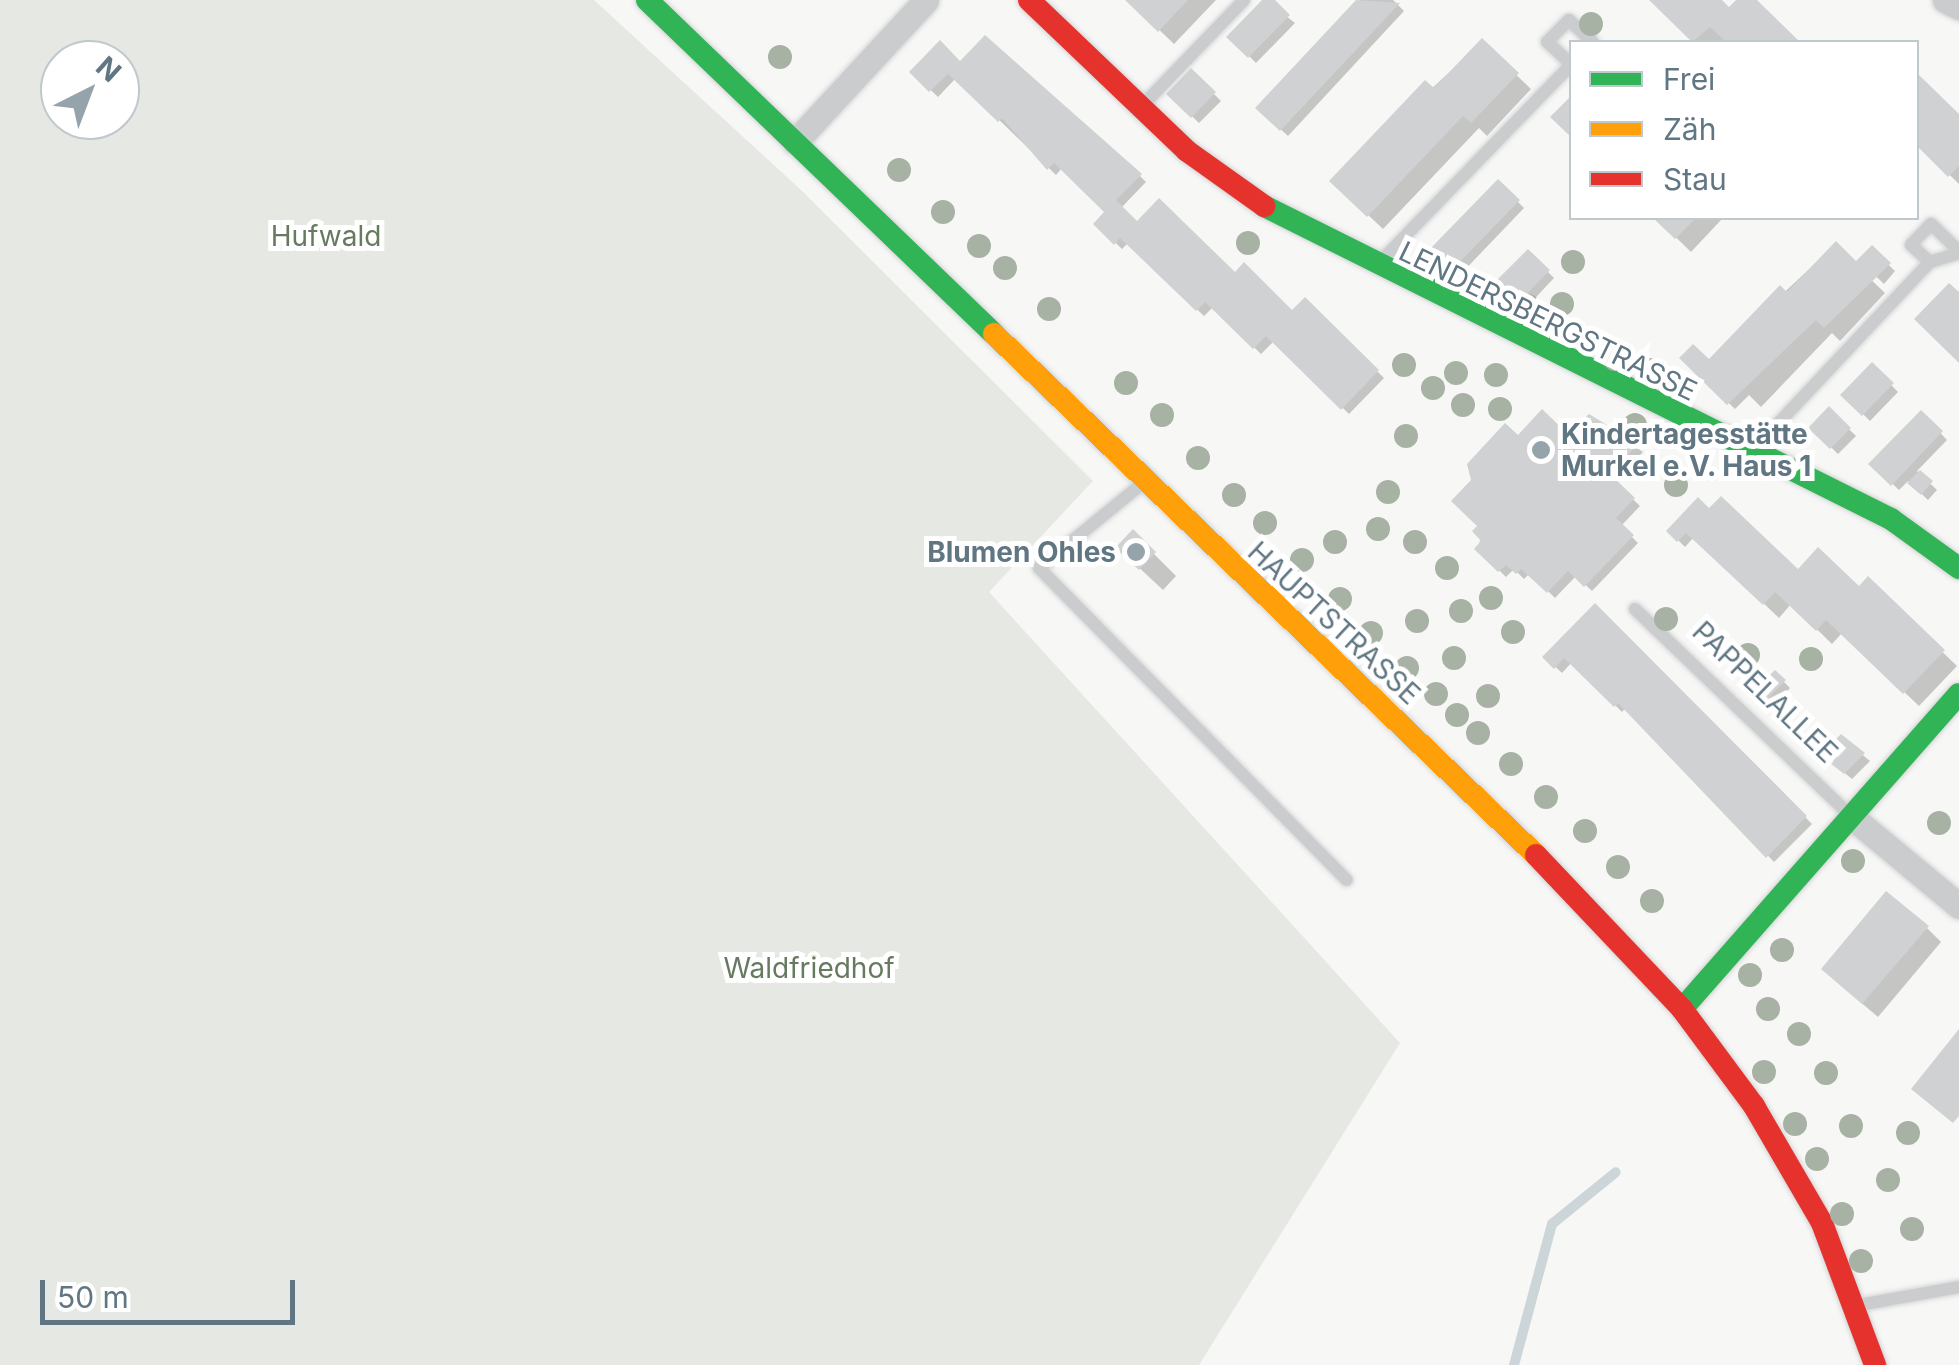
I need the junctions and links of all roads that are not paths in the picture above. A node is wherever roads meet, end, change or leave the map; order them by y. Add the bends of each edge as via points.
1 (647, 0) edge
2 (926, 0) edge
3 (1030, 0) edge
4 (1244, 0) edge
5 (1945, 0) edge
6 (1959, 7) edge
7 (1591, 40) edge
8 (1569, 63) edge
9 (1569, 67) edge
10 (1139, 108) junction
11 (795, 142) junction
12 (1959, 252) edge
13 (1930, 262) junction
14 (1373, 270) junction
15 (1752, 452) junction
16 (1143, 483) junction
17 (1959, 568) edge
18 (1636, 608) dead end
19 (1959, 694) edge
20 (1854, 818) junction
21 (1347, 880) dead end
22 (1959, 906) edge
23 (1682, 1009) junction
24 (1959, 1287) edge
25 (1857, 1306) junction
26 (1875, 1365) edge

1 - 11 street, HAUPTSTRASSE
2 - 11 street
3 - 10 street, LENDERSBERGSTRASSE
4 - 10 lane
5 - 6 street
7 - 8 lane via 1569,20 1547,42
9 - 14 lane, LENDERSBERGSTRASSE
10 - 14 street, LENDERSBERGSTRASSE via 1240,192
11 - 16 street, HAUPTSTRASSE
12 - 13 lane
12 - 13 lane via 1931,224 1911,244
13 - 15 lane
14 - 15 street, LENDERSBERGSTRASSE
15 - 17 street, LENDERSBERGSTRASSE via 1891,519
16 - 21 lane via 1039,568
16 - 23 street, HAUPTSTRASSE via 1553,872
18 - 20 lane, PAPPELALLEE
19 - 20 street
20 - 22 street
20 - 23 street
23 - 25 street, HAUPTSTRASSE via 1720,1053 1788,1160
24 - 25 lane
25 - 26 street, HAUPTSTRASSE

